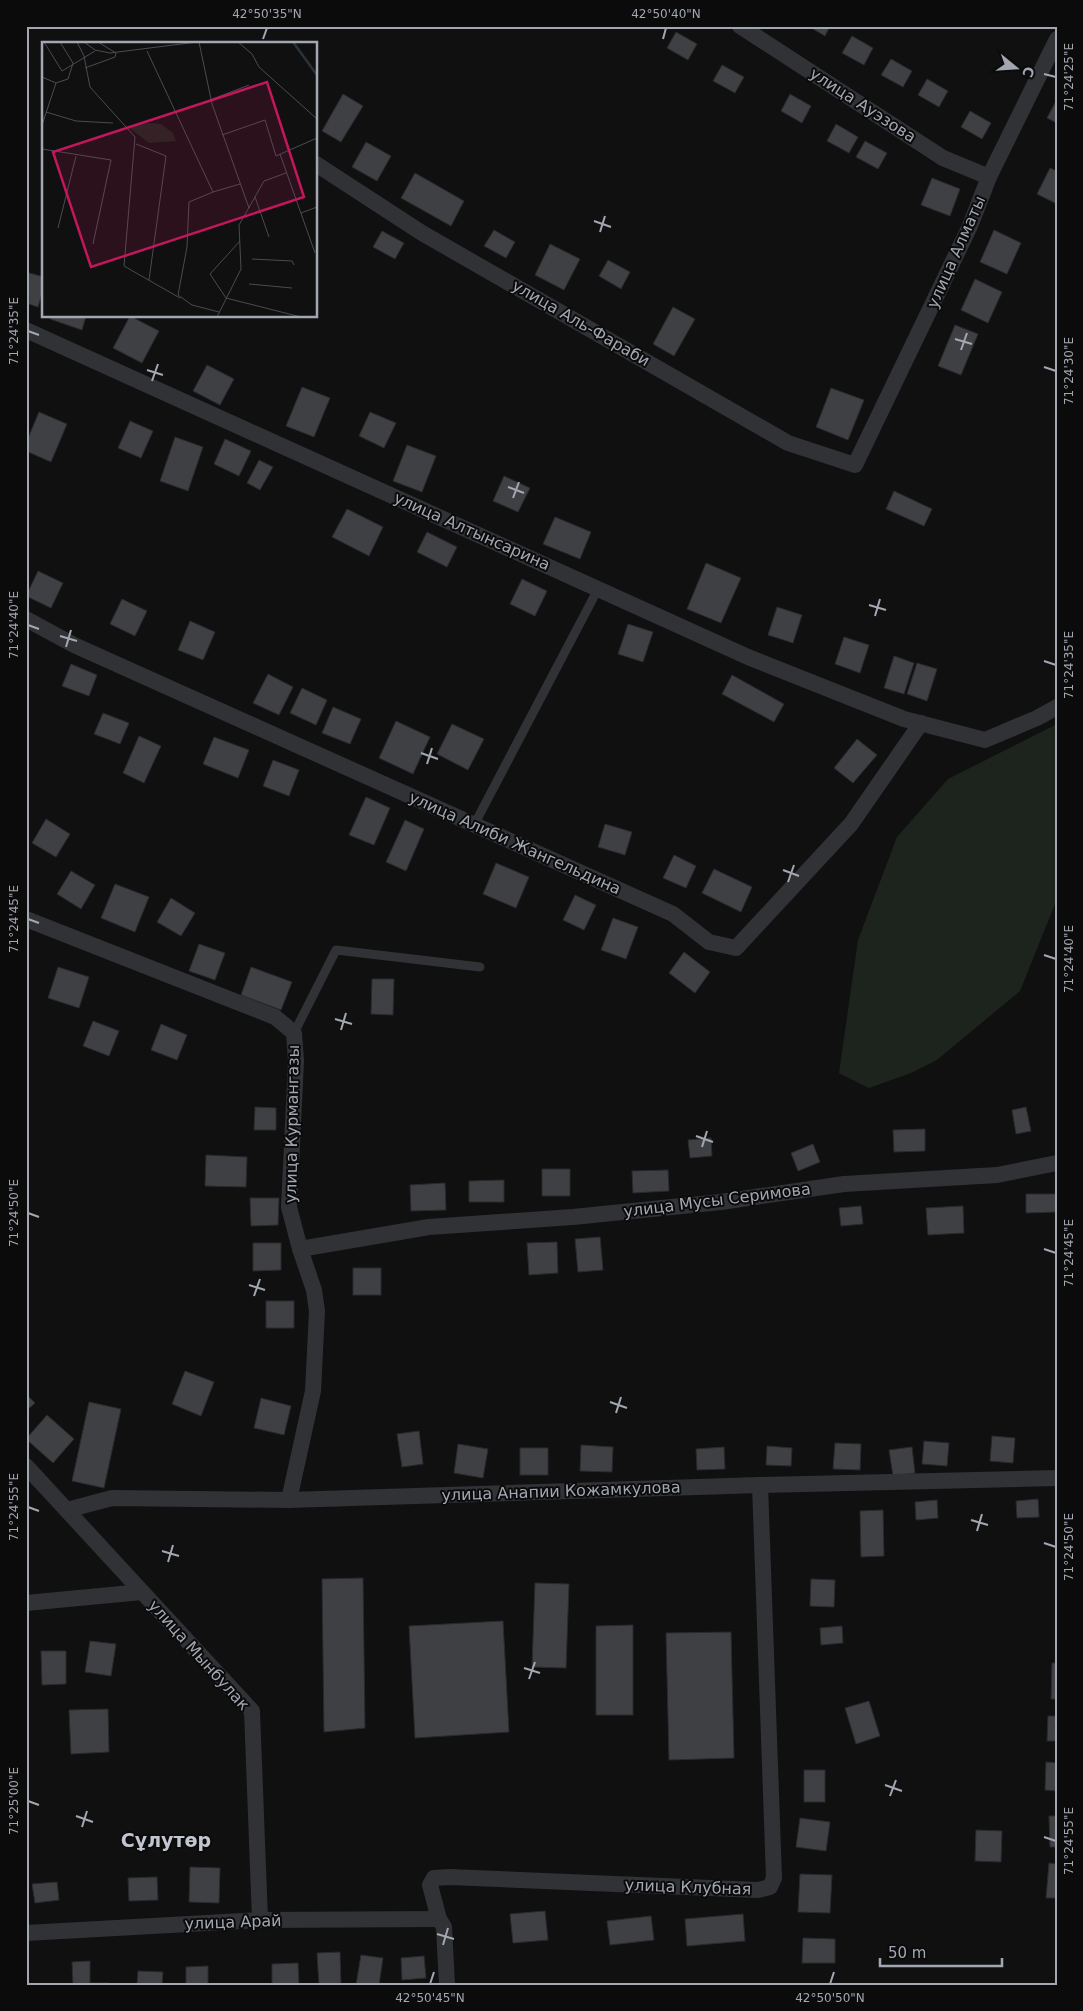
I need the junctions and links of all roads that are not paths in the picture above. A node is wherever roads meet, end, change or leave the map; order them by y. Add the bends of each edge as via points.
1 (740, 26) edge
2 (1057, 39) edge
3 (318, 165) edge
4 (989, 177) junction
5 (26, 330) edge
6 (855, 464) joint
7 (598, 588) junction
8 (26, 619) edge
9 (1057, 707) edge
10 (921, 724) junction
11 (474, 825) junction
12 (26, 919) edge
13 (480, 967) dead end
14 (294, 1033) junction
15 (1057, 1163) edge
16 (300, 1249) junction
17 (26, 1466) edge
18 (1057, 1478) edge
19 (760, 1485) junction
20 (289, 1500) junction
21 (67, 1510) junction
22 (142, 1592) junction
23 (26, 1603) edge
24 (439, 1919) junction
25 (260, 1920) junction
26 (26, 1933) edge
27 (447, 1985) edge

1 - 4 street, улица Ауэзова via 943,158
2 - 4 street, улица Алматы
3 - 6 street, улица Аль-Фараби via 422,233 788,443
4 - 6 street, улица Алматы via 970,226
5 - 7 street, улица Алтынсарина
7 - 10 street, улица Алтынсарина via 748,657
7 - 11 lane
8 - 11 street, улица Алиби Жангельдина via 74,645
9 - 10 street, улица Алтынсарина via 985,740
10 - 11 street, улица Алиби Жангельдина via 850,824 736,948 709,942 673,914
12 - 14 street, улица Курмангазы via 275,1017
13 - 14 lane via 336,950
14 - 16 street, улица Курмангазы via 296,1060 288,1207
15 - 16 street, улица Мусы Серимова via 997,1175 844,1184 720,1202 429,1227
16 - 20 street, улица Курмангазы via 314,1290 317,1311 313,1390
17 - 21 street, улица Мынбулак
18 - 19 street, улица Анапии Кожамкулова
19 - 20 street, улица Анапии Кожамкулова
19 - 24 street, улица Клубная via 774,1878 770,1887 758,1890 434,1878 430,1885
20 - 21 street, улица Анапии Кожамкулова via 112,1498
21 - 22 street, улица Мынбулак
22 - 23 street
22 - 25 street, улица Мынбулак via 252,1711
24 - 25 street, улица Арай
24 - 27 street, улица Клубная via 444,1928
25 - 26 street, улица Арай

